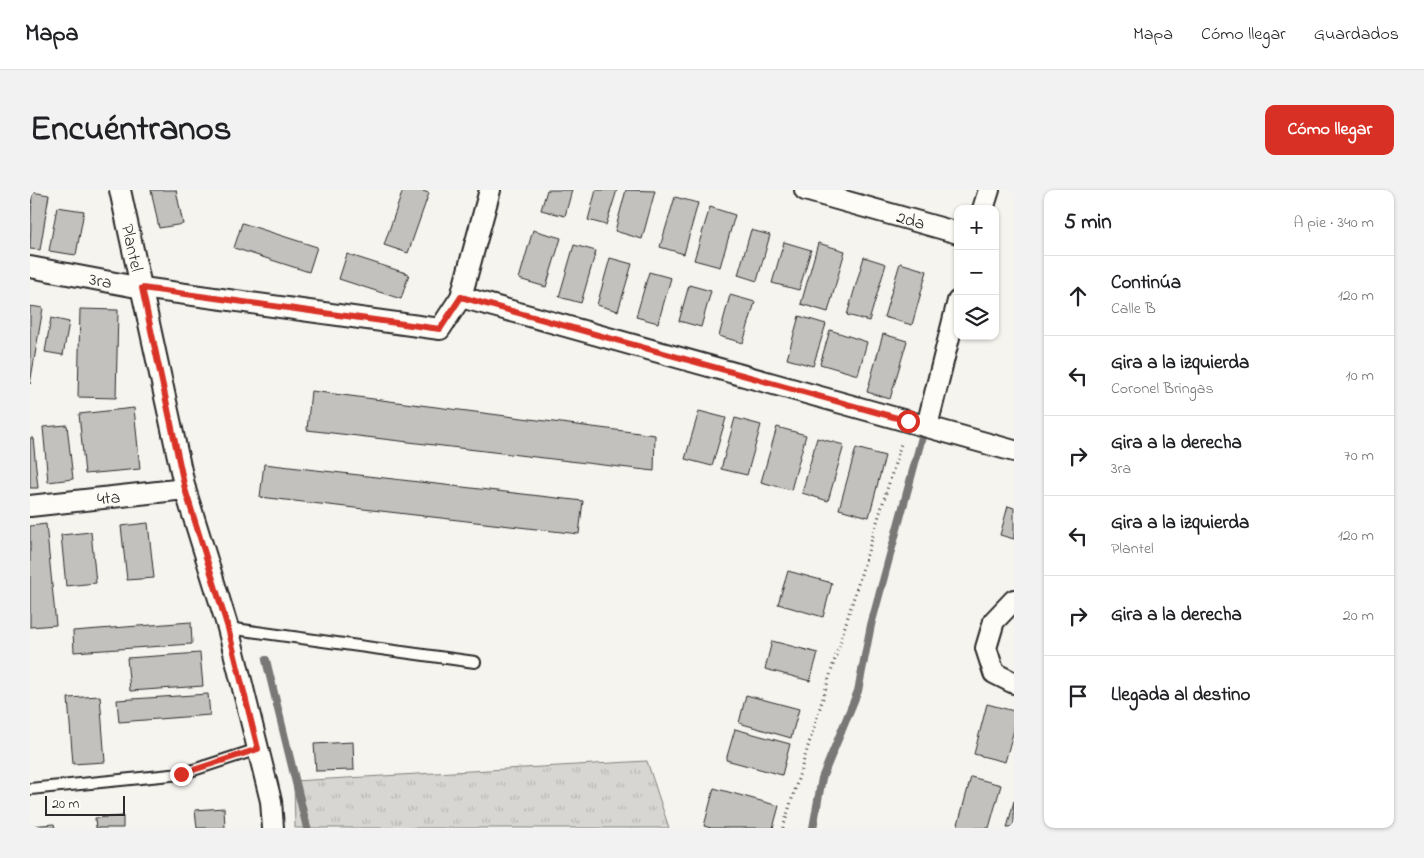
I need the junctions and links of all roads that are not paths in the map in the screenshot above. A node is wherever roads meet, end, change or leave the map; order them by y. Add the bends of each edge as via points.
1 (120, 190) edge
2 (490, 190) edge
3 (805, 190) edge
4 (989, 190) edge
5 (984, 205) edge
6 (954, 232) edge
7 (30, 268) edge
8 (142, 288) junction
9 (461, 297) junction
10 (954, 313) edge
11 (918, 423) junction
12 (1014, 451) edge
13 (185, 489) junction
14 (30, 506) edge
15 (1014, 600) edge
16 (228, 628) junction
17 (475, 662) dead end
18 (1014, 683) edge
19 (258, 749) junction
20 (30, 789) edge
21 (273, 828) edge

1 - 8 street, Plantel
2 - 9 street
3 - 6 street, 2da
4 - 5 street
7 - 8 street, 3ra
8 - 9 street, 3ra via 440,329
8 - 13 street, Plantel
9 - 11 street
10 - 11 street
11 - 12 street
13 - 14 street, 4ta
13 - 16 street, Plantel
15 - 18 street via 994,621 986,648 994,673
16 - 17 lane
16 - 19 street, Plantel
19 - 20 lane via 181,774
19 - 21 street, Plantel via 271,801

